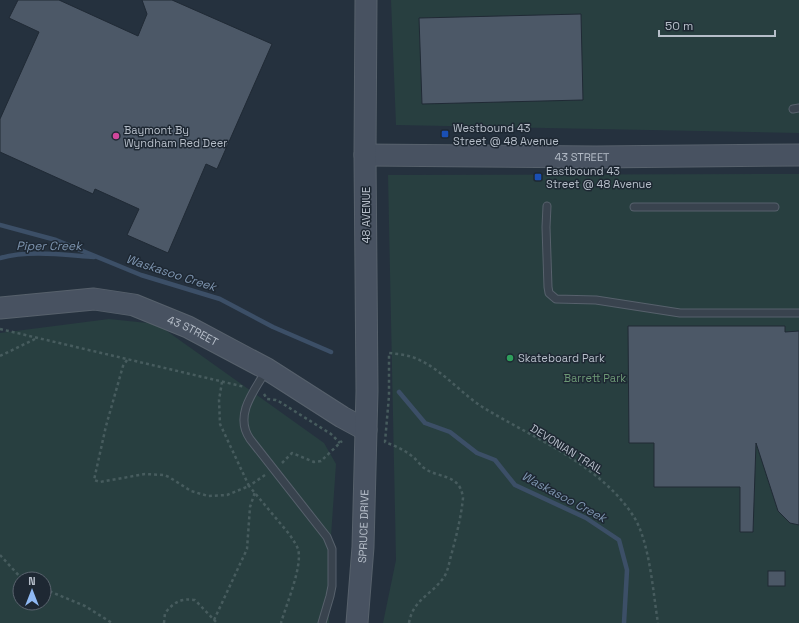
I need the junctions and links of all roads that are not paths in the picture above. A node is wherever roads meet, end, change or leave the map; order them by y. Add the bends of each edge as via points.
1 (366, 0) edge
2 (365, 155) junction
3 (799, 155) edge
4 (547, 206) dead end
5 (634, 207) dead end
6 (775, 207) dead end
7 (0, 308) edge
8 (799, 313) edge
9 (267, 369) junction
10 (366, 430) junction
11 (322, 623) edge
12 (357, 623) edge

1 - 2 street, 48 AVENUE
2 - 3 street, 43 STREET
2 - 10 street, 48 AVENUE
4 - 8 lane via 548,287 549,293 556,299 596,300 680,313
5 - 6 lane
7 - 9 street, 43 STREET via 94,299 134,305 188,327
9 - 10 street, 43 STREET
9 - 11 lane via 245,410 244,427 250,439 327,537 332,549 332,586
10 - 12 street, SPRUCE DRIVE via 363,547

